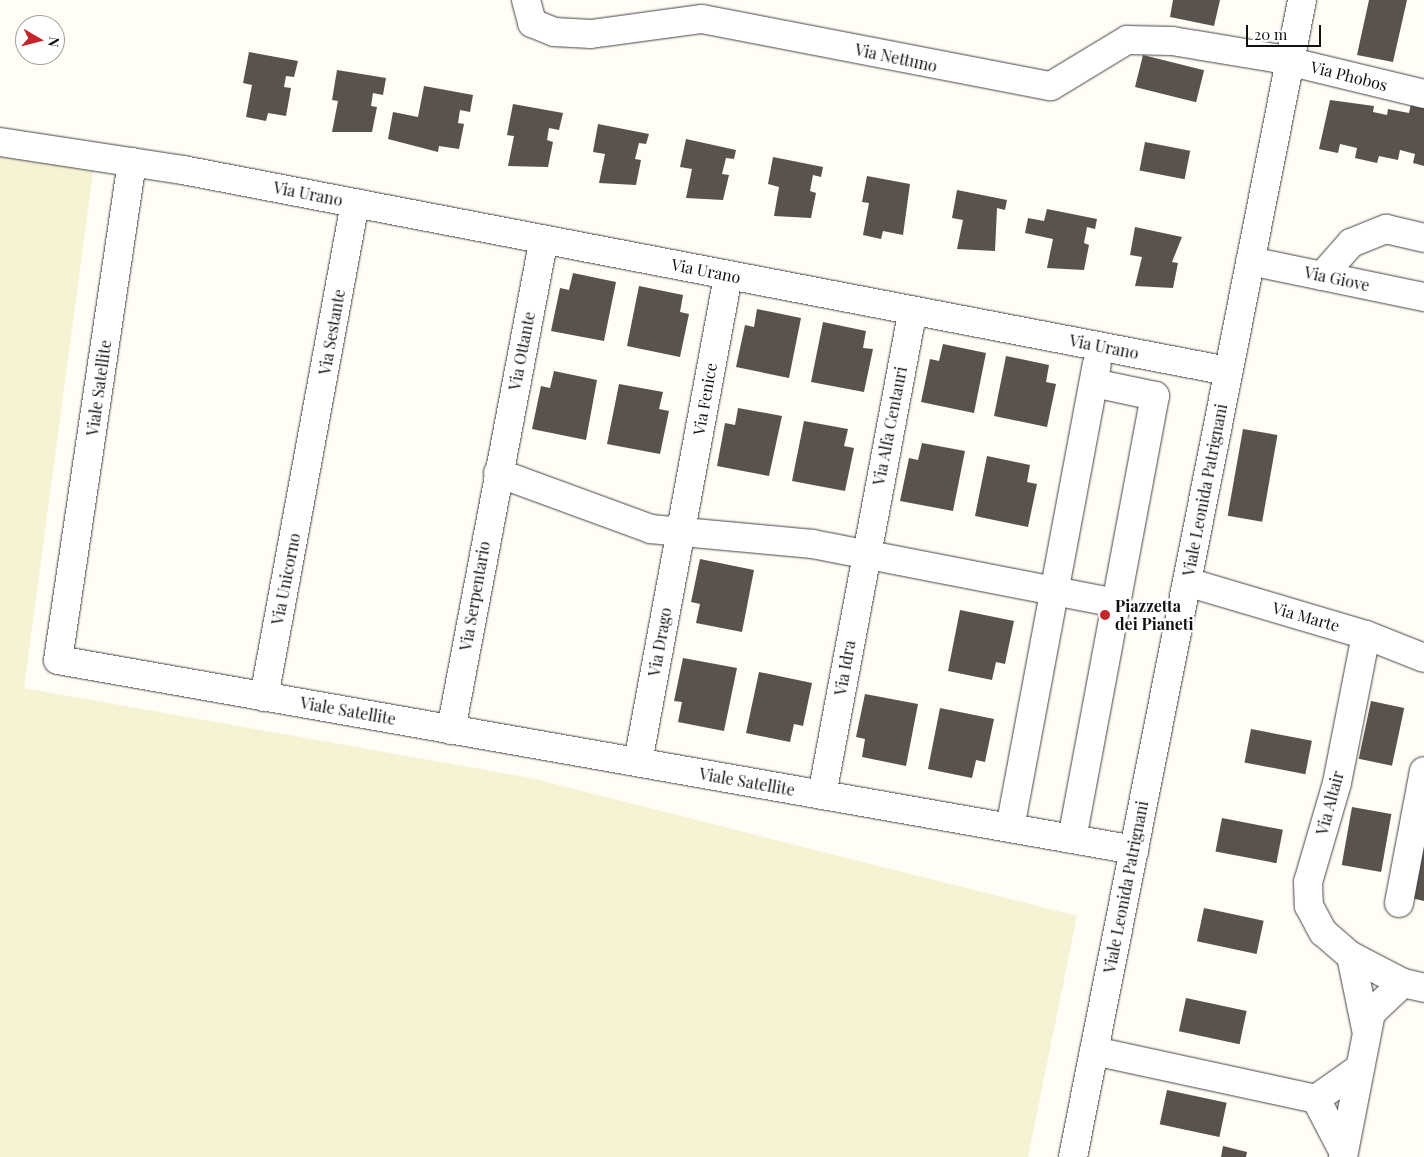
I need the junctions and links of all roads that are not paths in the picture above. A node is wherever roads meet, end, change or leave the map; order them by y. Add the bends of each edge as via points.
1 (526, 0) edge
2 (1302, 0) edge
3 (1282, 60) junction
4 (1424, 94) edge
5 (0, 142) edge
6 (132, 162) junction
7 (355, 203) junction
8 (1424, 238) edge
9 (544, 240) junction
10 (1250, 260) junction
11 (728, 275) junction
12 (1322, 276) junction
13 (1424, 297) edge
14 (912, 310) junction
15 (1100, 347) junction
16 (1228, 371) junction
17 (1094, 383) junction
18 (309, 461) joint
19 (499, 468) junction
20 (680, 535) junction
21 (868, 539) junction
22 (1187, 582) junction
23 (1055, 590) junction
24 (1116, 602) junction
25 (1366, 634) junction
26 (1424, 658) edge
27 (264, 697) junction
28 (451, 730) junction
29 (638, 762) junction
30 (1424, 771) edge
31 (822, 795) junction
32 (1010, 828) junction
33 (1072, 839) junction
34 (1134, 850) junction
35 (1399, 903) dead end
36 (1351, 956) junction
37 (1413, 985) edge
38 (1366, 1029) junction
39 (1094, 1051) junction
40 (1357, 1070) junction
41 (1316, 1099) junction
42 (1342, 1153) edge
43 (1073, 1157) edge

1 - 3 street, Via Nettuno via 532,23 554,32 609,33 702,19 1051,86 1127,40 1172,41
2 - 3 street, Viale Leonida Patrignani
3 - 4 street, Via Phobos
3 - 10 street, Viale Leonida Patrignani
5 - 6 street, Via Urano
6 - 7 street, Via Urano
6 - 27 street, Viale Satellite via 58,660
7 - 9 street, Via Urano
7 - 18 street, Via Sestante
8 - 12 street via 1386,229 1351,243
9 - 11 street, Via Urano
9 - 19 street, Via Ottante
10 - 12 street, Via Giove
10 - 16 street, Viale Leonida Patrignani
11 - 14 street, Via Urano
11 - 20 street, Via Fenice
12 - 13 street, Via Giove
14 - 15 street, Via Urano
14 - 21 street, Via Alfa Centauri
15 - 16 street, Via Urano
15 - 17 street
16 - 22 street, Viale Leonida Patrignani
17 - 23 street
17 - 24 street via 1155,396
18 - 27 street, Via Unicorno
19 - 20 street via 625,521
19 - 28 street, Via Serpentario
20 - 21 street
20 - 29 street, Via Drago
21 - 23 street
21 - 31 street, Via Idra
22 - 25 street, Via Marte
22 - 34 street, Viale Leonida Patrignani
23 - 24 street
23 - 32 street
24 - 33 street
25 - 26 street, Via Marte
25 - 36 street, Via Altair via 1337,783 1308,882 1309,906 1323,932
27 - 28 street, Viale Satellite
28 - 29 street, Viale Satellite
29 - 31 street, Viale Satellite
30 - 35 street
31 - 32 street, Viale Satellite
32 - 33 street, Viale Satellite
33 - 34 street, Viale Satellite
34 - 39 street, Viale Leonida Patrignani
36 - 37 street, Via Altair
36 - 38 street
37 - 38 street via 1380,1000
38 - 40 street
39 - 41 street
39 - 43 street, Viale Leonida Patrignani
40 - 41 street
40 - 42 street
41 - 42 street

